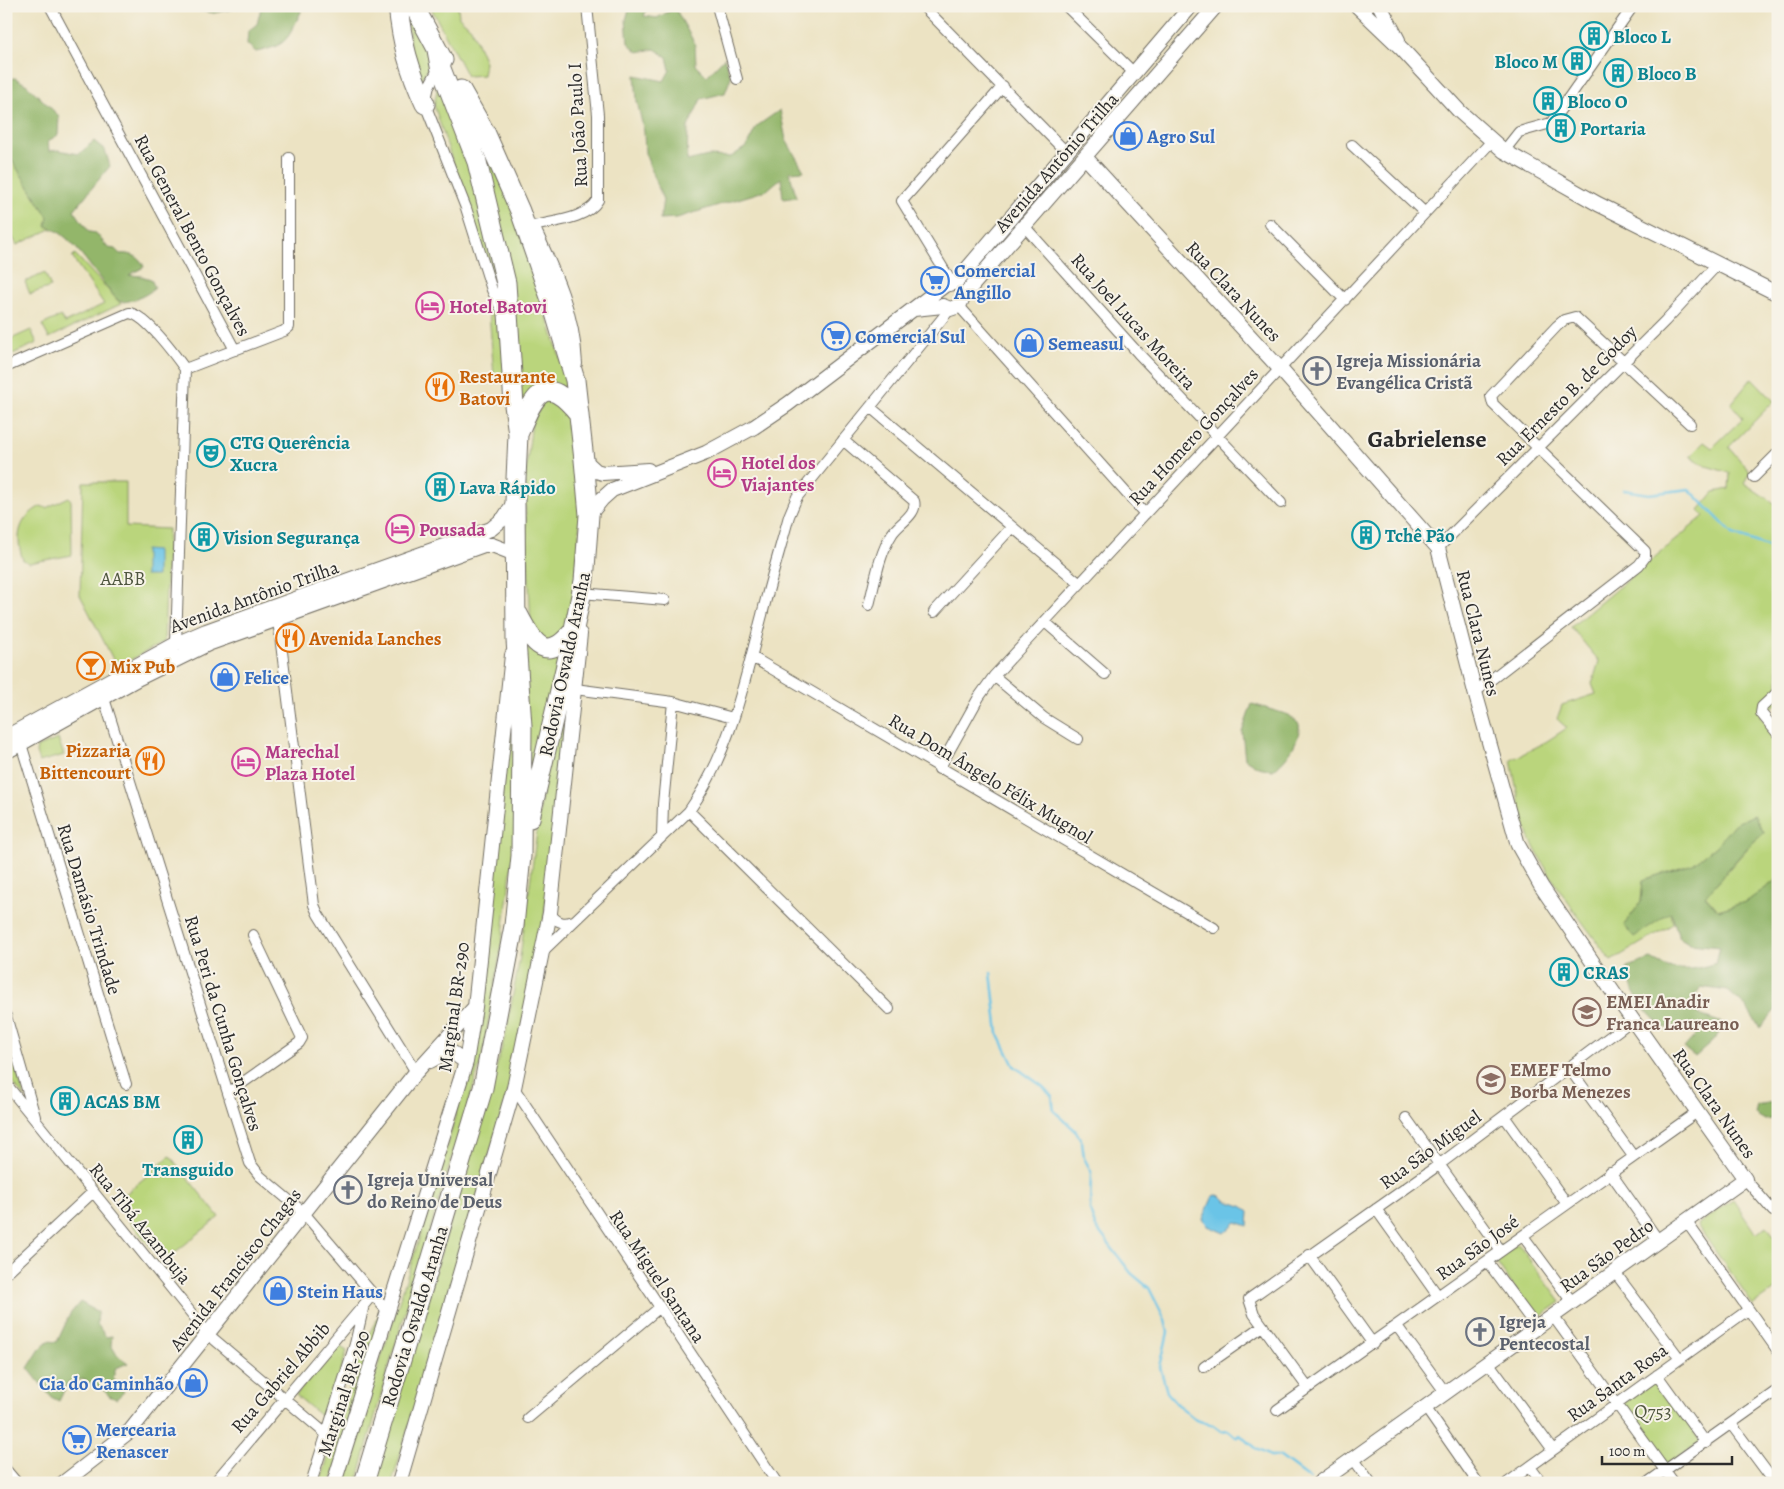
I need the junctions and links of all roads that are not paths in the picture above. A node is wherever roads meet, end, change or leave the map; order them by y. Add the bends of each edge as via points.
1 (50, 6) edge
2 (398, 6) edge
3 (414, 6) edge
4 (587, 6) edge
5 (717, 6) edge
6 (1066, 6) edge
7 (1191, 6) edge
8 (1216, 6) edge
9 (1358, 6) edge
10 (1380, 6) edge
11 (1634, 6) edge
12 (929, 8) edge
13 (1402, 49) junction
14 (438, 58) junction
15 (1134, 73) junction
16 (737, 79) dead end
17 (1003, 86) junction
18 (425, 104) junction
19 (1491, 142) junction
20 (1352, 145) dead end
21 (1504, 151) junction
22 (1066, 152) junction
23 (1085, 157) junction
24 (289, 158) dead end
25 (520, 212) junction
26 (1424, 213) junction
27 (1270, 224) dead end
28 (534, 226) junction
29 (1025, 227) junction
30 (1717, 265) junction
31 (949, 285) junction
32 (1778, 294) edge
33 (1345, 300) junction
34 (954, 304) junction
35 (911, 309) junction
36 (509, 326) junction
37 (235, 350) junction
38 (1624, 362) junction
39 (6, 367) edge
40 (1280, 368) junction
41 (185, 369) junction
42 (575, 380) junction
43 (870, 407) junction
44 (580, 414) junction
45 (1690, 424) dead end
46 (518, 434) junction
47 (1216, 436) junction
48 (843, 440) junction
49 (1538, 449) junction
50 (1778, 453) edge
51 (584, 460) junction
52 (664, 469) junction
53 (1754, 477) dead end
54 (515, 501) junction
55 (1281, 503) dead end
56 (1144, 514) junction
57 (589, 515) junction
58 (1012, 527) junction
59 (482, 540) junction
60 (1438, 548) junction
61 (515, 554) junction
62 (1080, 584) junction
63 (581, 598) junction
64 (665, 600) dead end
65 (869, 605) dead end
66 (516, 612) junction
67 (934, 612) dead end
68 (278, 620) junction
69 (1045, 622) junction
70 (574, 630) junction
71 (516, 640) junction
72 (176, 644) junction
73 (752, 657) junction
74 (1105, 674) dead end
75 (994, 676) junction
76 (575, 689) junction
77 (101, 691) junction
78 (1475, 692) junction
79 (1778, 692) edge
80 (673, 702) junction
81 (733, 718) junction
82 (1778, 734) edge
83 (6, 737) edge
84 (1078, 739) dead end
85 (21, 744) junction
86 (6, 752) edge
87 (939, 769) junction
88 (689, 811) junction
89 (662, 836) junction
90 (522, 856) junction
91 (550, 913) junction
92 (575, 920) junction
93 (1214, 928) dead end
94 (253, 935) dead end
95 (542, 952) junction
96 (475, 1007) junction
97 (889, 1009) dead end
98 (6, 1016) edge
99 (1632, 1020) junction
100 (9, 1033) edge
101 (466, 1062) junction
102 (1569, 1068) junction
103 (419, 1069) junction
104 (6, 1084) edge
105 (126, 1084) dead end
106 (514, 1088) junction
107 (228, 1093) junction
108 (1697, 1112) junction
109 (1504, 1116) junction
110 (1406, 1118) dead end
111 (36, 1122) junction
112 (1633, 1156) junction
113 (1440, 1164) junction
114 (1610, 1172) junction
115 (1745, 1179) junction
116 (93, 1192) junction
117 (1567, 1204) junction
118 (1376, 1209) junction
119 (1773, 1211) dead end
120 (304, 1212) junction
121 (1686, 1221) junction
122 (1523, 1236) junction
123 (1658, 1240) junction
124 (1501, 1251) junction
125 (1309, 1256) junction
126 (1487, 1261) junction
127 (1614, 1271) junction
128 (6, 1273) edge
129 (372, 1294) junction
130 (1438, 1296) junction
131 (1572, 1302) junction
132 (363, 1308) junction
133 (659, 1308) junction
134 (1748, 1310) junction
135 (389, 1312) junction
136 (1553, 1316) junction
137 (1263, 1326) junction
138 (1397, 1326) junction
139 (1538, 1328) junction
140 (209, 1335) junction
141 (1372, 1344) junction
142 (1778, 1351) edge
143 (1680, 1359) junction
144 (1488, 1362) junction
145 (1204, 1368) dead end
146 (1657, 1376) junction
147 (1308, 1388) junction
148 (1778, 1390) edge
149 (1446, 1392) junction
150 (284, 1398) junction
151 (1618, 1405) junction
152 (1425, 1407) junction
153 (1277, 1410) dead end
154 (528, 1418) dead end
155 (1731, 1424) junction
156 (326, 1434) junction
157 (1706, 1442) junction
158 (1553, 1450) junction
159 (1352, 1457) junction
160 (1530, 1467) junction
161 (6, 1470) edge
162 (1665, 1470) junction
163 (17, 1483) edge
164 (63, 1483) edge
165 (214, 1483) edge
166 (311, 1483) edge
167 (334, 1483) edge
168 (364, 1483) edge
169 (399, 1483) edge
170 (776, 1483) edge
171 (1319, 1483) edge
172 (1371, 1483) edge
173 (1478, 1483) edge
174 (1507, 1483) edge
175 (1542, 1483) edge
176 (1647, 1483) edge
177 (1674, 1483) edge
178 (1775, 1483) edge

1 - 37 street, Rua General Bento Gonçalves
2 - 18 highway via 408,64
3 - 14 highway, Rodovia Osvaldo Aranha
4 - 28 street, Rua João Paulo I via 598,116 598,200 583,214
5 - 16 street
6 - 15 street
7 - 15 main road, Avenida Antônio Trilha
8 - 23 main road, Avenida Antônio Trilha
9 - 13 main road
10 - 13 main road
11 - 21 street via 1551,123 1519,132
12 - 17 street
13 - 19 main road
14 - 18 street
14 - 25 highway, Rodovia Osvaldo Aranha via 486,134
14 - 36 highway, Rodovia Osvaldo Aranha via 477,162 506,283
15 - 22 main road, Avenida Antônio Trilha
17 - 22 street
17 - 31 street via 902,201
18 - 36 street via 466,208 492,290
19 - 21 main road
19 - 26 street, Rua Homero Gonçalves
20 - 26 street
21 - 30 main road via 1540,174
22 - 31 main road, Avenida Antônio Trilha
23 - 29 main road, Avenida Antônio Trilha
23 - 40 main road, Rua Clara Nunes
24 - 37 street via 289,328
25 - 28 street
25 - 42 highway, Rodovia Osvaldo Aranha
26 - 33 street, Rua Homero Gonçalves
27 - 33 street
28 - 42 street via 570,309 578,362
29 - 34 main road, Avenida Antônio Trilha
29 - 47 street, Rua Joel Lucas Moreira
30 - 32 main road
30 - 38 street, Rua Ernesto B. de Godoy
31 - 34 main road via 962,288
31 - 34 main road via 939,298
31 - 35 main road, Avenida Antônio Trilha
33 - 40 street, Rua Homero Gonçalves
34 - 35 main road
34 - 43 street
34 - 56 street
35 - 52 main road, Avenida Antônio Trilha via 754,427 706,453
36 - 46 highway, Rodovia Osvaldo Aranha
37 - 41 street, Rua General Bento Gonçalves
38 - 45 street
38 - 49 street, Rua Ernesto B. de Godoy
38 - 49 street via 1575,317 1557,326 1490,400
39 - 41 street via 129,313 139,317
40 - 47 street, Rua Homero Gonçalves
40 - 60 main road, Rua Clara Nunes
41 - 72 street
42 - 44 highway, Rodovia Osvaldo Aranha
43 - 48 street
43 - 58 street
44 - 46 highway via 556,392 544,392 534,400
44 - 51 highway, Rodovia Osvaldo Aranha
46 - 54 highway, Rodovia Osvaldo Aranha
47 - 55 street, Rua Joel Lucas Moreira
47 - 56 street, Rua Homero Gonçalves
48 - 65 street via 914,501 914,511 887,542
48 - 73 street via 797,497 789,516
49 - 60 street, Rua Ernesto B. de Godoy
49 - 78 street via 1645,551 1645,557 1639,565
50 - 53 street
51 - 52 main road, Avenida Antônio Trilha via 596,471 612,474
51 - 57 highway, Rodovia Osvaldo Aranha
52 - 57 main road, Avenida Antônio Trilha via 612,490
54 - 59 main road, Avenida Antônio Trilha via 504,518
54 - 61 highway, Rodovia Osvaldo Aranha
56 - 62 street, Rua Homero Gonçalves
57 - 63 highway, Rodovia Osvaldo Aranha
58 - 62 street
58 - 67 street
59 - 61 main road
59 - 68 main road, Avenida Antônio Trilha
59 - 72 main road, Avenida Antônio Trilha via 206,631
60 - 78 main road, Rua Clara Nunes
61 - 66 highway, Rodovia Osvaldo Aranha
62 - 69 street, Rua Homero Gonçalves
63 - 64 street
63 - 70 highway, Rodovia Osvaldo Aranha
63 - 76 main road
66 - 70 highway via 531,639 543,648 559,645
66 - 71 highway, Rodovia Osvaldo Aranha
68 - 77 main road, Avenida Antônio Trilha via 208,644
68 - 103 street via 314,905
69 - 74 street
69 - 75 street, Rua Homero Gonçalves
70 - 90 highway, Rodovia Osvaldo Aranha
71 - 90 highway, Rodovia Osvaldo Aranha via 522,726
71 - 96 main road, Marginal BR-290 via 510,659
72 - 77 main road, Avenida Antônio Trilha
73 - 81 street
73 - 87 street, Rua Dom Ângelo Félix Mugnol
75 - 84 street via 1044,718
75 - 87 street, Rua Homero Gonçalves
76 - 80 street
76 - 91 main road
77 - 83 main road, Avenida Antônio Trilha
77 - 85 main road, Avenida Antônio Trilha
77 - 107 street, Rua Peri da Cunha Gonçalves
78 - 99 main road, Rua Clara Nunes via 1518,846 1541,886
79 - 82 street via 1761,712
80 - 81 street
80 - 89 street
81 - 88 street via 712,774
85 - 86 main road, Avenida Antônio Trilha
85 - 105 street, Rua Damásio Trindade
87 - 93 street, Rua Dom Ângelo Félix Mugnol
88 - 89 street
88 - 97 street
89 - 92 street
90 - 168 highway, Rodovia Osvaldo Aranha via 514,926 483,1088
91 - 92 street via 558,922
91 - 95 main road
92 - 95 street
94 - 107 street via 302,1038 300,1044
95 - 106 main road
96 - 101 main road, Marginal BR-290
96 - 103 main road, Avenida Francisco Chagas
98 - 100 street
99 - 102 street, Rua São Miguel
99 - 108 main road, Rua Clara Nunes
100 - 111 street
101 - 103 main road, Avenida Francisco Chagas via 458,1054 448,1052
101 - 135 main road, Marginal BR-290
102 - 109 street, Rua São Miguel
102 - 112 street
103 - 120 main road, Avenida Francisco Chagas
104 - 111 street, Rua Tibá Azambuja
106 - 133 street, Rua Miguel Santana
106 - 169 main road
107 - 120 street, Rua Peri da Cunha Gonçalves via 250,1163 260,1176
108 - 112 street, Rua São José
108 - 115 main road, Rua Clara Nunes
109 - 113 street, Rua São Miguel
109 - 117 street
110 - 113 street
111 - 116 street, Rua Tibá Azambuja
112 - 114 street, Rua São José
113 - 118 street, Rua São Miguel
113 - 124 street
114 - 117 street, Rua São José
114 - 123 street
115 - 119 street
115 - 121 main road, Rua São Pedro
116 - 128 street
116 - 140 street, Rua Tibá Azambuja
117 - 122 street, Rua São José
118 - 125 street, Rua São Miguel
118 - 130 street
120 - 129 street, Rua Peri da Cunha Gonçalves
120 - 140 main road, Avenida Francisco Chagas
121 - 123 main road, Rua São Pedro
121 - 134 street
122 - 124 street, Rua São José
122 - 131 street
123 - 127 main road, Rua São Pedro
124 - 126 street, Rua São José
125 - 137 street, Rua São Miguel via 1249,1299
125 - 141 street
126 - 130 street, Rua São José
126 - 139 street
127 - 131 main road, Rua São Pedro
127 - 143 street
129 - 132 street, Rua Gabriel Abbib
129 - 135 street, Rua Peri da Cunha Gonçalves
130 - 138 street, Rua São José
131 - 136 main road, Rua São Pedro
132 - 150 street, Rua Gabriel Abbib
132 - 156 street
133 - 154 street
133 - 170 street, Rua Miguel Santana
134 - 142 street
134 - 143 street, Rua Santa Rosa
135 - 167 main road, Marginal BR-290
136 - 139 main road, Rua São Pedro
136 - 151 street
137 - 145 street
137 - 147 street
138 - 141 street, Rua São José
138 - 149 street
139 - 144 main road, Rua São Pedro
140 - 150 street, Rua Tibá Azambuja
140 - 164 main road, Avenida Francisco Chagas via 130,1431
141 - 147 street, Rua São José
143 - 146 street, Rua Santa Rosa
144 - 149 main road, Rua São Pedro
144 - 158 street
146 - 151 street, Rua Santa Rosa
146 - 157 street
147 - 153 street, Rua São José
148 - 155 street
149 - 152 main road, Rua São Pedro
150 - 156 street, Rua Tibá Azambuja
150 - 165 street, Rua Gabriel Abbib
151 - 158 street, Rua Santa Rosa
151 - 162 street
152 - 159 main road, Rua São Pedro
152 - 173 street
155 - 157 street
155 - 178 street
156 - 166 street
157 - 162 street
158 - 160 street, Rua Santa Rosa
159 - 171 main road, Rua São Pedro
159 - 172 street
160 - 174 street, Rua Santa Rosa
160 - 175 street
161 - 163 street
162 - 176 street
162 - 177 street

